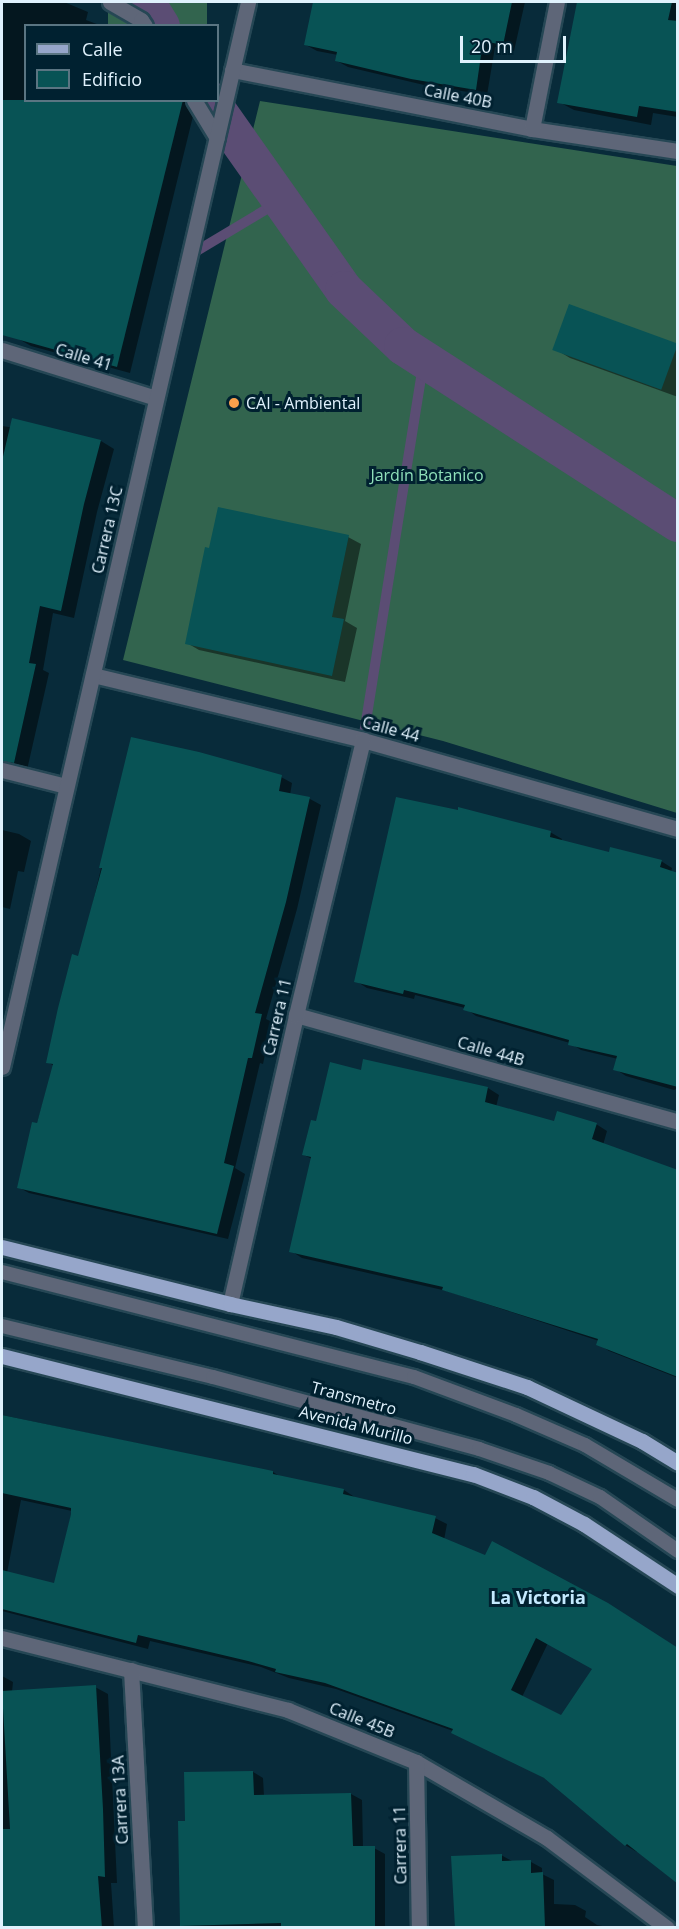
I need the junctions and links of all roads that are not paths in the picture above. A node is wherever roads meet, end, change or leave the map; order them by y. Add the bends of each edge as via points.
1 (110, 2) edge
2 (248, 2) edge
3 (557, 2) edge
4 (144, 24) edge
5 (232, 70) junction
6 (195, 102) edge
7 (532, 129) junction
8 (218, 133) junction
9 (678, 151) edge
10 (2, 351) edge
11 (156, 398) junction
12 (93, 675) junction
13 (363, 740) junction
14 (2, 770) edge
15 (66, 786) junction
16 (678, 829) edge
17 (296, 1015) junction
18 (2, 1067) edge
19 (678, 1122) edge
20 (2, 1247) edge
21 (2, 1272) edge
22 (230, 1304) junction
23 (2, 1326) edge
24 (2, 1356) edge
25 (678, 1463) edge
26 (678, 1500) edge
27 (678, 1551) edge
28 (678, 1586) edge
29 (2, 1638) edge
30 (131, 1670) junction
31 (416, 1762) junction
32 (145, 1928) edge
33 (419, 1928) edge
34 (667, 1928) edge

1 - 4 street
2 - 5 street, Carrera 13C
3 - 7 street
5 - 7 street, Calle 40B
5 - 8 street, Carrera 13C
6 - 8 street
7 - 9 street, Calle 40B
8 - 11 street, Carrera 13C
10 - 11 street, Calle 41
11 - 12 street, Carrera 13C
12 - 13 street, Calle 44
12 - 15 street, Carrera 13C
13 - 16 street, Calle 44
13 - 17 street, Carrera 11
14 - 15 street
15 - 18 street, Carrera 13C
17 - 19 street, Calle 44B
17 - 22 street, Carrera 11
20 - 22 main road
21 - 26 lane via 414,1377 585,1445
22 - 25 main road via 336,1327 527,1388
23 - 27 lane, Transmetro via 213,1377 489,1452 549,1473 600,1497
24 - 28 main road, Avenida Murillo via 473,1474 533,1497 584,1524
29 - 30 street, Calle 45B
30 - 31 street, Calle 45B via 288,1710
30 - 32 street, Carrera 13A
31 - 33 street, Carrera 11
31 - 34 street, Calle 45B via 547,1838

